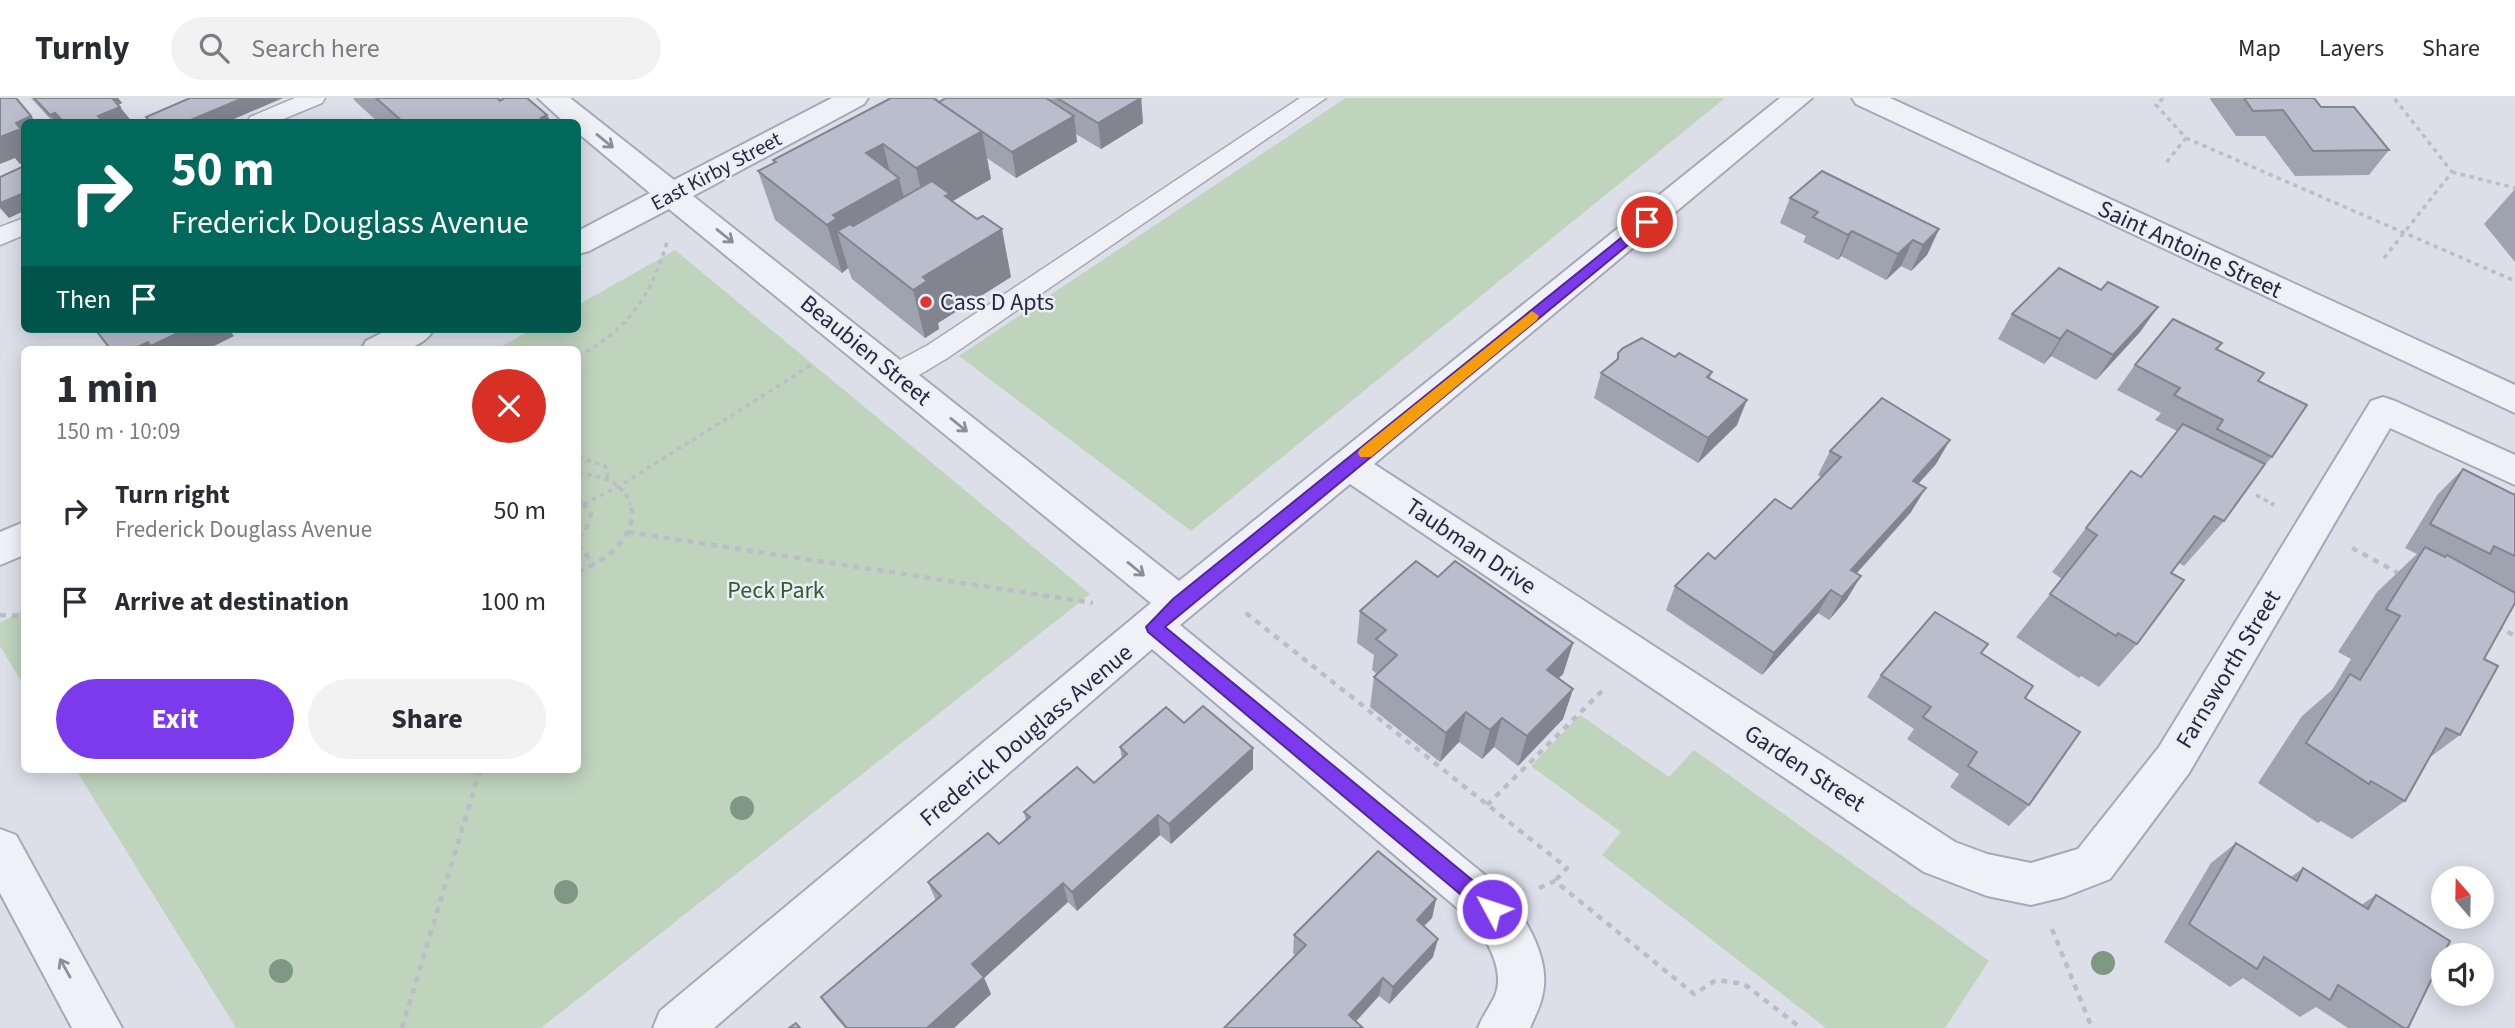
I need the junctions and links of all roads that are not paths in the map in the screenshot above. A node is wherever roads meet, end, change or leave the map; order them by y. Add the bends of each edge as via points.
1 (314, 98) edge
2 (552, 98) edge
3 (854, 98) edge
4 (1315, 98) edge
5 (1798, 98) edge
6 (1866, 98) edge
7 (265, 119) edge
8 (578, 119) edge
9 (581, 122) edge
10 (671, 195) junction
11 (21, 227) edge
12 (0, 237) edge
13 (581, 242) edge
14 (410, 333) edge
15 (385, 346) edge
16 (897, 374) junction
17 (2515, 400) edge
18 (1350, 466) junction
19 (2515, 471) edge
20 (21, 539) edge
21 (0, 550) edge
22 (1167, 615) junction
23 (1592, 626) joint
24 (0, 849) edge
25 (2031, 884) joint
26 (1507, 1021) edge
27 (98, 1028) edge
28 (677, 1028) edge

1 - 7 lane
2 -> 8 street, Beaubien Street
3 - 10 street, East Kirby Street
4 - 16 lane via 937,352
5 - 18 street, Frederick Douglass Avenue
6 - 17 street, Saint Antoine Street
9 -> 10 street, Beaubien Street
10 - 13 street, East Kirby Street
10 -> 16 street, Beaubien Street
11 - 12 lane
14 - 15 street
16 -> 22 street, Beaubien Street
18 - 22 street, Frederick Douglass Avenue
18 - 23 street, Taubman Drive
19 - 25 street, Farnsworth Street via 2383,410 2174,760 2094,864
20 - 21 street
22 - 26 street, Beaubien Street via 1492,909 1513,942 1523,979
22 - 28 street, Frederick Douglass Avenue
23 - 25 street, Garden Street via 1940,857 1987,875
27 -> 24 street

